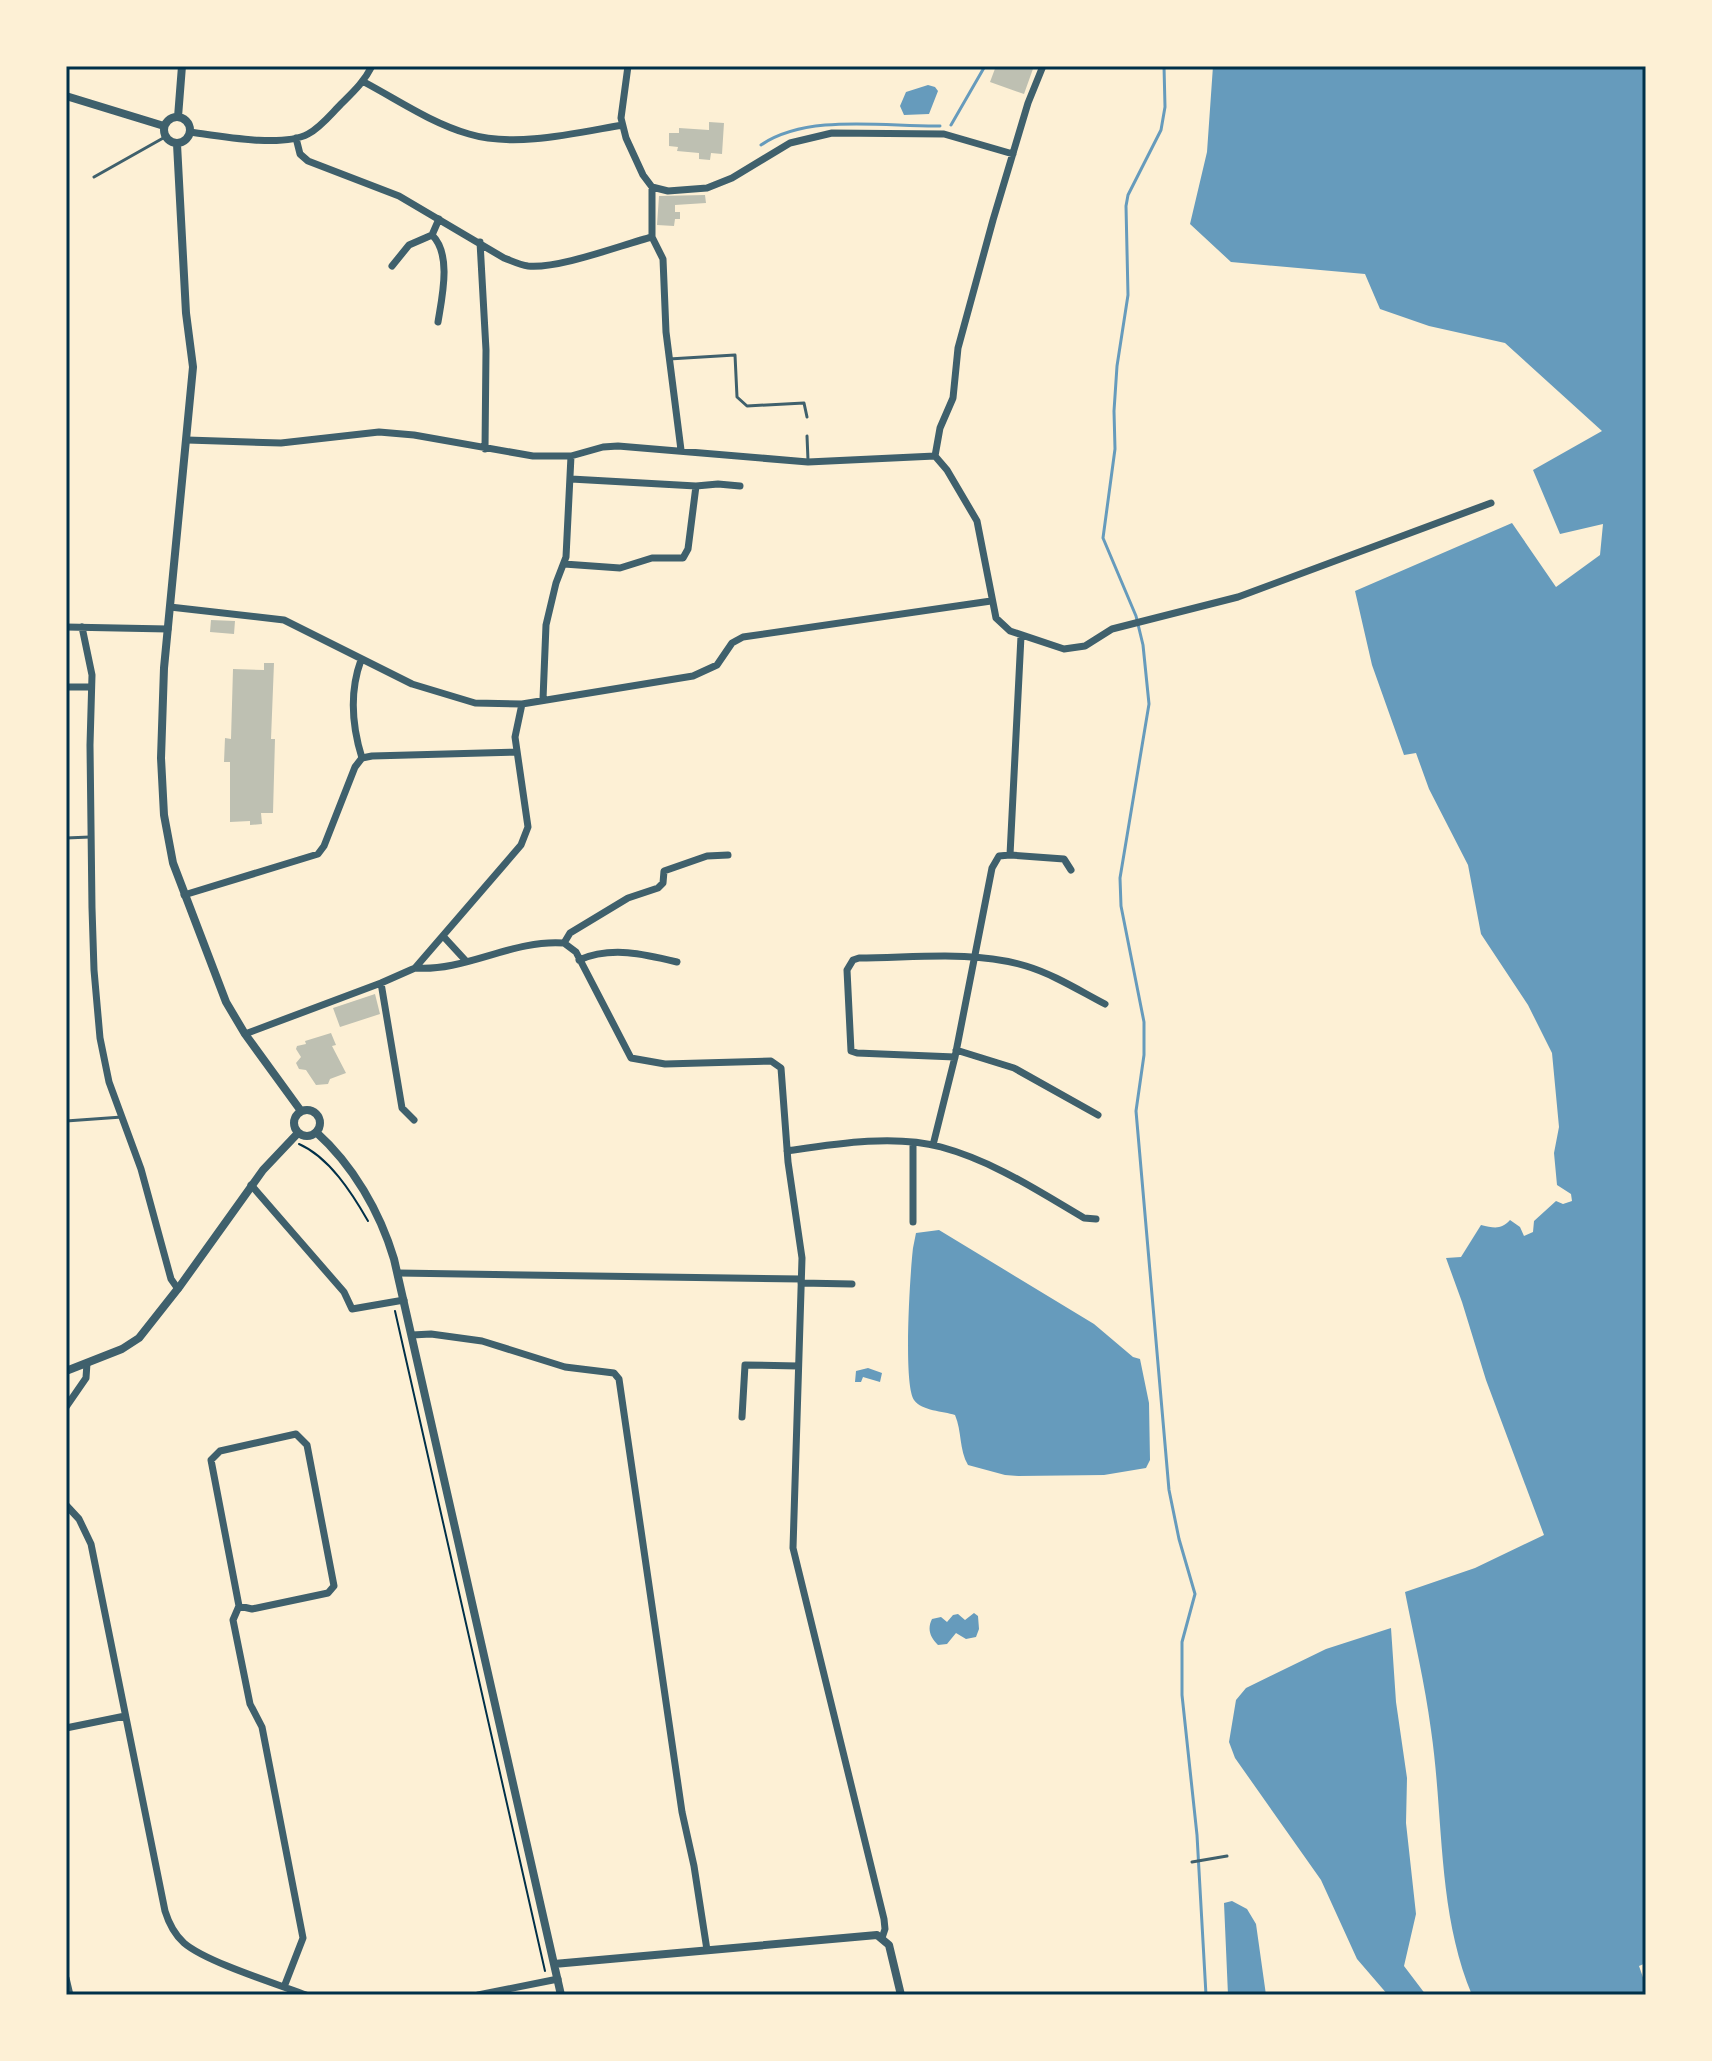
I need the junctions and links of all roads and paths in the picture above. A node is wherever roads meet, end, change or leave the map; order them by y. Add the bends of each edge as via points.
1 (182, 66) edge
2 (372, 66) edge
3 (628, 66) edge
4 (1043, 66) edge
5 (364, 82) junction
6 (66, 96) edge
7 (178, 117) junction
8 (622, 125) junction
9 (164, 126) junction
10 (190, 132) junction
11 (165, 137) junction
12 (296, 138) junction
13 (177, 144) junction
14 (1013, 154) junction
15 (94, 177) dead end
16 (652, 187) junction
17 (439, 219) junction
18 (432, 235) junction
19 (652, 237) junction
20 (480, 242) junction
21 (392, 266) dead end
22 (438, 322) dead end
23 (669, 359) junction
24 (807, 417) dead end
25 (807, 436) dead end
26 (187, 440) junction
27 (485, 449) junction
28 (681, 450) junction
29 (571, 456) junction
30 (935, 456) junction
31 (808, 462) junction
32 (571, 479) junction
33 (696, 486) junction
34 (740, 486) dead end
35 (1491, 503) dead end
36 (564, 564) junction
37 (991, 601) junction
38 (170, 607) junction
39 (66, 627) edge
40 (82, 627) junction
41 (168, 629) junction
42 (1021, 636) junction
43 (361, 660) junction
44 (66, 687) edge
45 (91, 687) junction
46 (543, 699) junction
47 (522, 704) junction
48 (517, 752) junction
49 (362, 758) junction
50 (91, 837) junction
51 (66, 838) edge
52 (728, 855) dead end
53 (1010, 855) junction
54 (1071, 870) dead end
55 (184, 895) junction
56 (443, 936) junction
57 (564, 943) junction
58 (974, 959) junction
59 (579, 960) junction
60 (466, 961) junction
61 (677, 962) dead end
62 (415, 968) junction
63 (381, 983) junction
64 (1105, 1004) dead end
65 (245, 1034) junction
66 (956, 1054) junction
67 (301, 1111) junction
68 (1098, 1115) dead end
69 (122, 1117) junction
70 (414, 1120) dead end
71 (66, 1121) edge
72 (316, 1132) junction
73 (294, 1136) junction
74 (913, 1143) junction
75 (933, 1145) junction
76 (787, 1151) junction
77 (251, 1185) junction
78 (1096, 1219) dead end
79 (913, 1222) dead end
80 (372, 1227) dead end
81 (398, 1273) junction
82 (801, 1281) junction
83 (852, 1284) dead end
84 (178, 1289) junction
85 (404, 1300) junction
86 (394, 1302) junction
87 (412, 1335) junction
88 (87, 1363) junction
89 (798, 1366) junction
90 (66, 1371) edge
91 (66, 1407) edge
92 (742, 1417) dead end
93 (66, 1505) edge
94 (239, 1606) junction
95 (125, 1716) junction
96 (66, 1728) edge
97 (1227, 1856) dead end
98 (1192, 1862) dead end
99 (882, 1938) junction
100 (707, 1950) junction
101 (554, 1964) junction
102 (66, 1978) edge
103 (558, 1979) junction
104 (284, 1987) junction
105 (70, 1995) edge
106 (306, 1995) edge
107 (478, 1995) edge
108 (561, 1995) edge
109 (901, 1995) edge

1 - 7 street
2 - 5 street
3 - 8 street
4 - 14 street
5 - 8 street via 426,116 478,136 543,137
5 - 12 street via 319,126
6 - 9 street
7 - 9 street
7 - 10 street
8 - 16 street
9 - 11 street
10 - 12 street
10 - 13 street
11 - 13 street
11 - 15 lane
12 - 17 street via 308,161 399,196
13 - 26 street via 193,367
14 - 16 street via 944,134 832,133 790,143 707,188
14 - 30 street via 961,337 953,398
16 - 19 street
17 - 18 street
17 - 20 street
18 - 21 street via 409,245
18 - 22 street via 442,248
19 - 20 street via 530,266 504,258
19 - 23 street via 663,259
20 - 27 street
23 - 24 lane via 735,355 740,403 804,403
23 - 28 street
25 - 31 lane
26 - 27 street via 281,443 379,432
26 - 38 street
27 - 29 street
28 - 29 street via 618,446
28 - 31 street
29 - 32 street
30 - 31 street
30 - 37 street via 977,521
32 - 33 street
32 - 36 street
33 - 34 street
33 - 36 street via 683,558 647,559 620,568
35 - 42 street via 1238,597 1108,630 1085,646 1050,646
36 - 46 street via 544,635
37 - 42 street via 1002,625
37 - 46 street via 743,637 717,665 693,676
38 - 41 street
38 - 43 street via 284,620
39 - 40 street
40 - 41 street
40 - 45 street
41 - 55 street via 162,800
42 - 53 street
43 - 47 street via 452,698
43 - 49 street via 352,718
44 - 45 street
45 - 50 street
46 - 47 street
47 - 48 street
48 - 49 street
48 - 56 street via 526,837
49 - 55 street via 318,854
50 - 51 lane
50 - 69 street via 98,1016 106,1068
52 - 57 street via 707,856 664,871 658,888 628,898 570,933
53 - 54 street via 1064,859
53 - 58 street via 999,856 992,868
55 - 65 street via 220,989
56 - 60 street
56 - 62 street
57 - 59 street
57 - 60 street
58 - 64 street via 1034,968
58 - 66 street
58 - 66 street via 859,958 847,970 851,1051
59 - 61 street via 598,953 638,953
59 - 76 street via 631,1058 665,1064 777,1063 783,1077
60 - 62 street
62 - 63 street
63 - 65 street
63 - 70 street via 402,1108
65 - 67 street
66 - 68 street via 1014,1068
66 - 75 street
67 - 72 street via 317,1115
67 - 73 street via 294,1121
69 - 71 lane
69 - 84 street
72 - 73 street
72 - 81 street via 367,1198
73 - 77 street
73 - 80 path via 324,1160
74 - 75 street
74 - 76 street via 861,1142
74 - 79 street
75 - 78 street via 991,1164 1084,1218
76 - 82 street
77 - 84 street
77 - 86 street via 344,1292 352,1309
81 - 82 street
81 - 85 street
82 - 83 street
82 - 89 street
84 - 88 street via 139,1338
85 - 86 street
85 - 87 street
86 - 103 path via 543,1970
87 - 100 street via 498,1344 565,1367 614,1373 619,1379 679,1797
87 - 101 street
88 - 90 street
88 - 91 street via 86,1378
89 - 92 street via 745,1365
89 - 99 street via 795,1565 884,1919
93 - 95 street via 91,1544
94 - 94 street via 252,1609 328,1593 334,1586 307,1445 296,1434 220,1451 211,1460
94 - 104 street via 233,1620 250,1704 262,1727 303,1934
95 - 96 street
95 - 104 street via 170,1927 193,1949
97 - 98 lane
99 - 100 street
99 - 109 street via 890,1949
100 - 101 street
101 - 103 street
102 - 105 street
103 - 107 street
103 - 108 street
104 - 106 street

